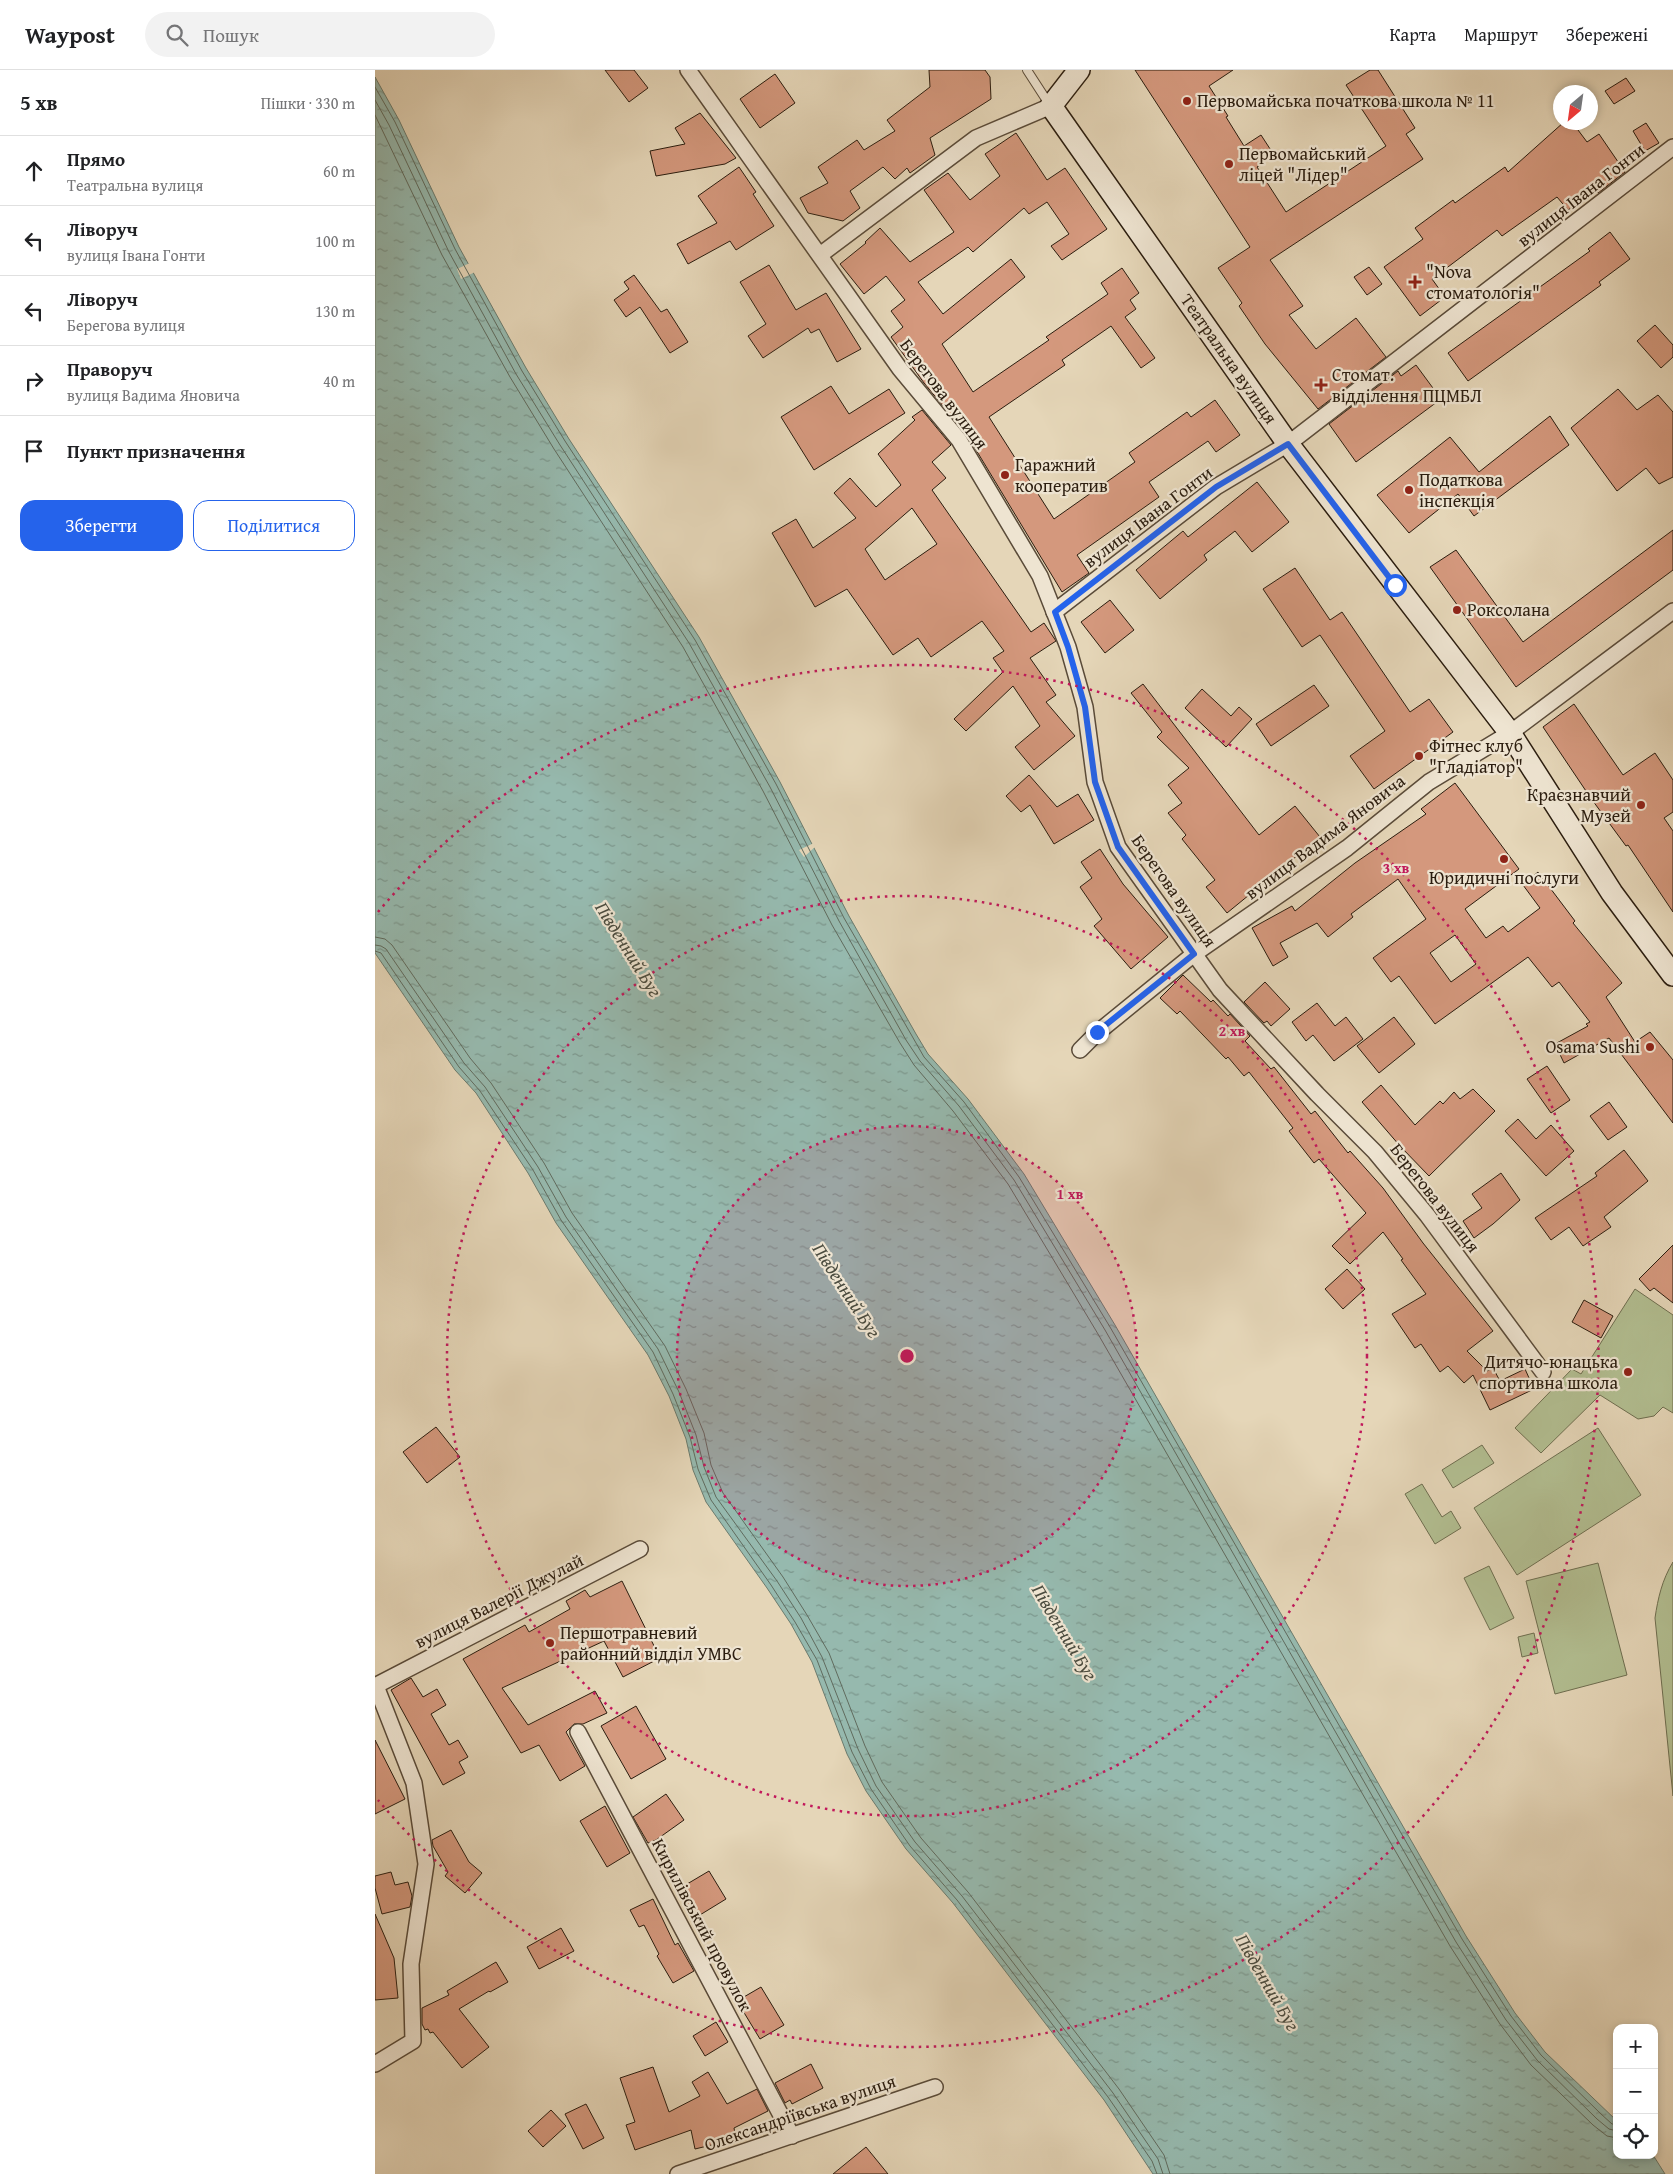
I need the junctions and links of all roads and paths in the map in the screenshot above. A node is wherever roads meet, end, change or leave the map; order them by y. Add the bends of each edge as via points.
1 (688, 70) edge
2 (1027, 70) edge
3 (1079, 70) edge
4 (1051, 106) junction
5 (1673, 147) edge
6 (820, 255) junction
7 (1288, 444) junction
8 (1673, 611) edge
9 (1055, 612) junction
10 (1510, 733) junction
11 (1194, 954) junction
12 (1673, 974) edge
13 (1080, 1050) dead end
14 (1543, 1372) dead end
15 (640, 1549) dead end
16 (376, 1686) edge
17 (578, 1732) dead end
18 (375, 2064) edge
19 (935, 2087) dead end
20 (792, 2136) junction
21 (678, 2174) edge

1 - 6 street, Берегова вулиця
2 - 4 lane
3 - 4 street
4 - 6 street via 976,138
4 - 7 street, Театральна вулиця
5 - 7 street, вулиця Івана Гонти
6 - 9 street, Берегова вулиця via 900,369 959,440 1040,576
7 - 9 street, вулиця Івана Гонти via 1216,487
7 - 10 street, Театральна вулиця
8 - 10 street, вулиця Вадима Яновича
9 - 11 street, Берегова вулиця via 1085,707 1095,782 1118,847
10 - 11 street, вулиця Вадима Яновича via 1429,782 1347,848
10 - 12 street, Театральна вулиця via 1612,893
11 - 13 street, вулиця Вадима Яновича via 1097,1032
11 - 14 street, Берегова вулиця via 1219,990 1375,1152 1427,1215
15 - 16 street, вулиця Валерії Джулай
16 - 18 street via 414,1783 426,1864 411,1964 413,2041
17 - 20 street, Кирилівський провулок
19 - 20 street, Олександріївська вулиця
20 - 21 street, Олександріївська вулиця

